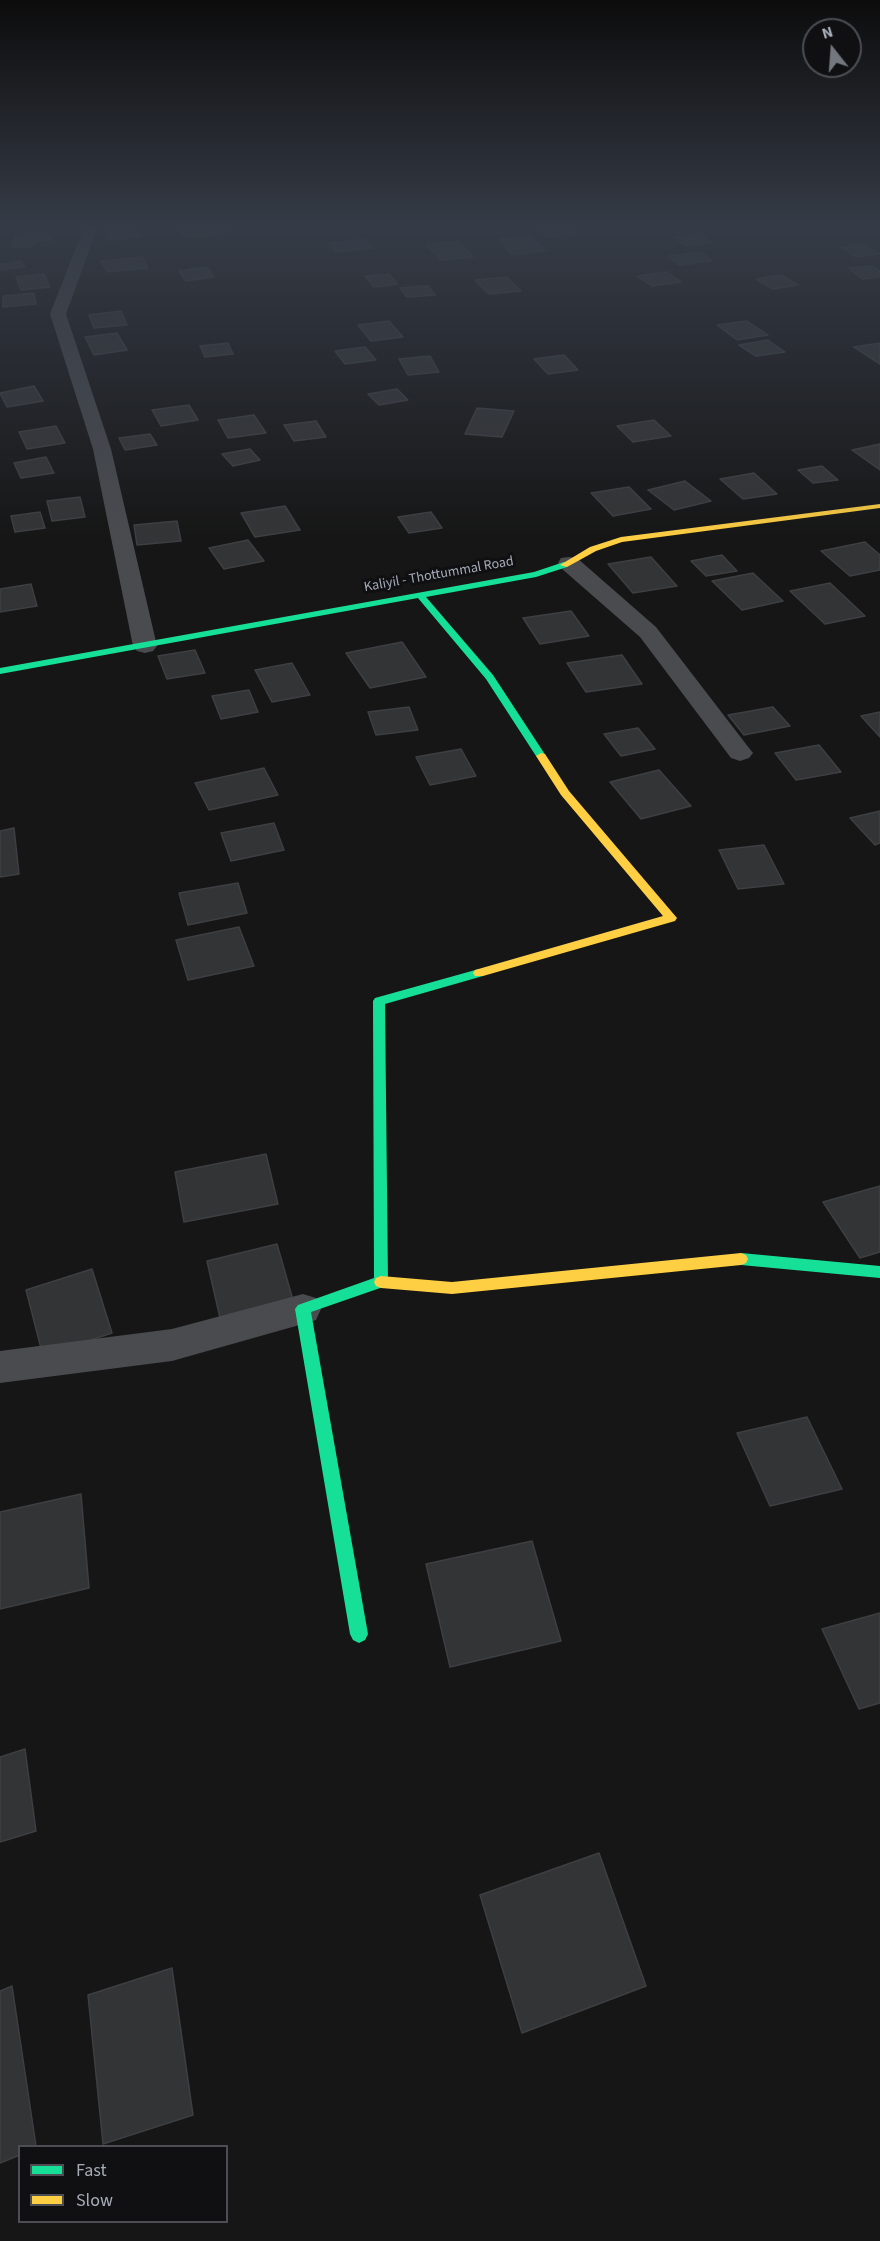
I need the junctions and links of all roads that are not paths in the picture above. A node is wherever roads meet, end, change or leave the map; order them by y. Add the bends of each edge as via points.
1 (64, 334) edge
2 (880, 506) edge
3 (569, 563) junction
4 (420, 595) junction
5 (145, 646) junction
6 (0, 671) edge
7 (740, 753) dead end
8 (880, 1272) edge
9 (381, 1282) junction
10 (303, 1309) junction
11 (0, 1367) edge
12 (358, 1634) dead end

1 - 5 street via 102,449
2 - 3 street, Kaliyil - Thottummal Road via 621,540 593,549
3 - 4 street, Kaliyil - Thottummal Road via 536,574
3 - 7 street via 648,632
4 - 5 street, Kaliyil - Thottummal Road
4 - 9 street via 489,677 566,793 671,918 379,1001
5 - 6 street, Kaliyil - Thottummal Road
8 - 9 street via 733,1258 452,1288
9 - 10 street
10 - 11 street via 172,1345
10 - 12 street

